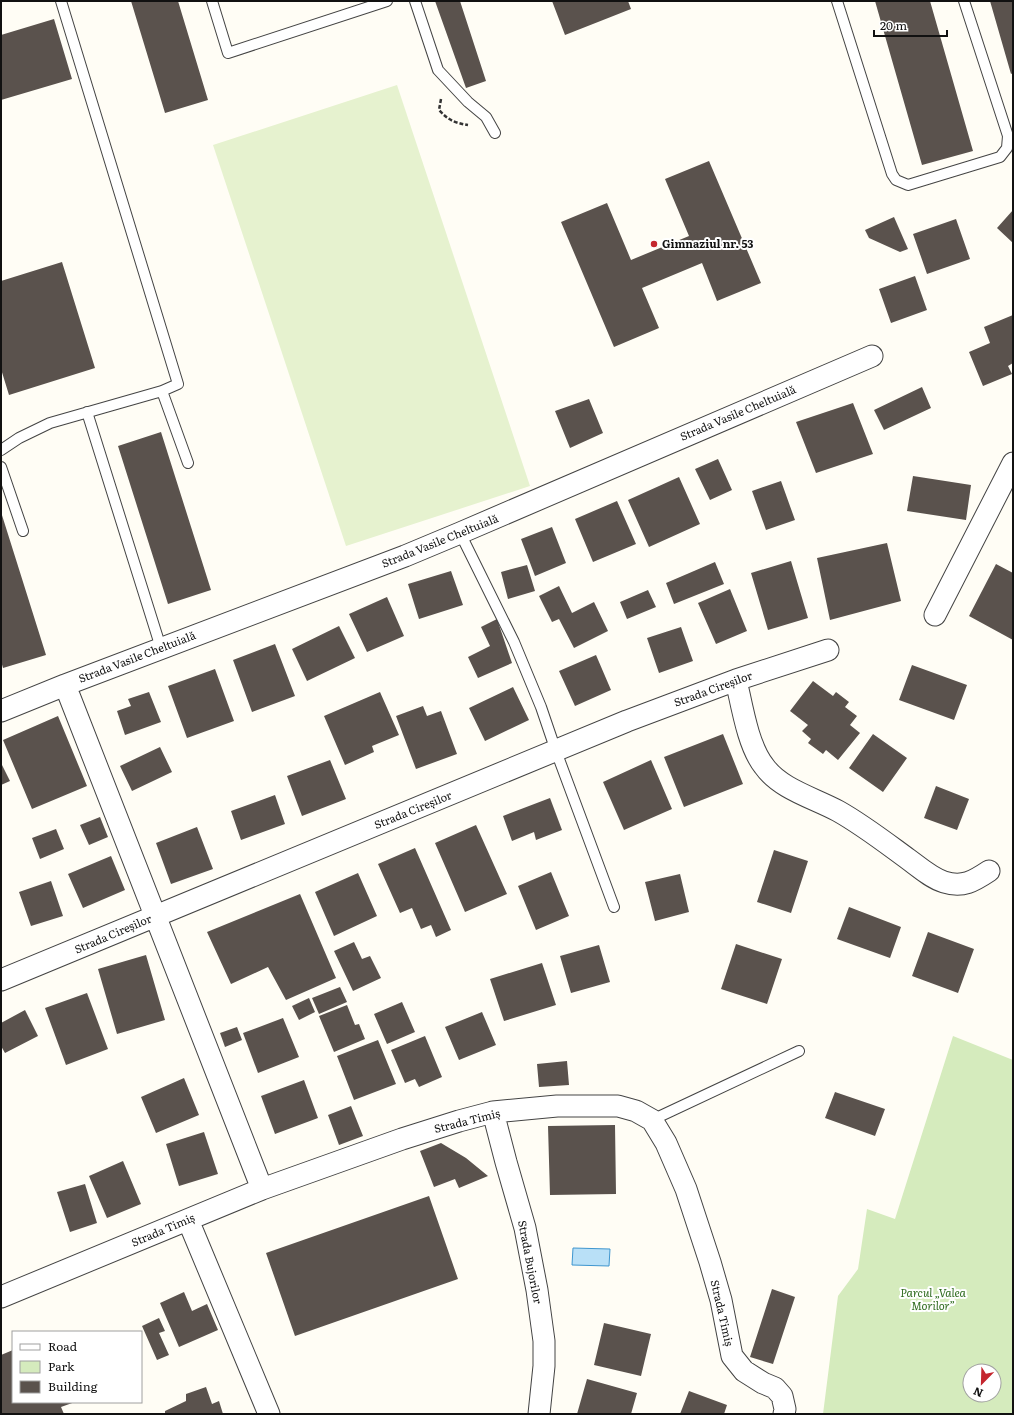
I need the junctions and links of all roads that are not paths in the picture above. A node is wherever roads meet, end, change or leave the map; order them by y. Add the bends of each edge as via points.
1 (60, 1) edge
2 (212, 1) edge
3 (387, 1) edge
4 (415, 1) edge
5 (837, 1) edge
6 (964, 1) edge
7 (495, 133) dead end
8 (872, 356) dead end
9 (162, 391) junction
10 (87, 412) junction
11 (1, 450) edge
12 (188, 463) dead end
13 (1013, 463) edge
14 (1, 467) edge
15 (23, 531) dead end
16 (460, 533) junction
17 (935, 615) dead end
18 (161, 648) junction
19 (828, 650) dead end
20 (736, 680) junction
21 (65, 685) junction
22 (1, 711) edge
23 (556, 751) junction
24 (989, 871) dead end
25 (614, 907) dead end
26 (154, 916) junction
27 (1, 980) edge
28 (799, 1051) dead end
29 (493, 1112) junction
30 (652, 1120) junction
31 (262, 1189) junction
32 (188, 1220) junction
33 (1, 1298) edge
34 (269, 1414) edge
35 (539, 1414) edge
36 (784, 1414) edge

1 - 9 lane via 178,384
2 - 3 lane via 228,54
4 - 7 lane via 438,70 486,117
5 - 6 lane via 892,174 896,180 908,185 1000,157 1007,148 1008,136
8 - 16 street, Strada Vasile Cheltuială
9 - 10 lane
9 - 12 lane
10 - 11 lane via 33,430
10 - 18 lane
13 - 17 street
14 - 15 lane
16 - 18 street, Strada Vasile Cheltuială
16 - 23 lane via 514,642
18 - 21 street, Strada Vasile Cheltuială
19 - 20 street, Strada Cireșilor
20 - 23 street, Strada Cireșilor
20 - 24 street via 756,754 772,776 839,812 944,882 972,882
21 - 22 street, Strada Vasile Cheltuială
21 - 26 street
23 - 25 lane
23 - 26 street, Strada Cireșilor
26 - 27 street, Strada Cireșilor
26 - 31 street
28 - 30 lane
29 - 30 street, Strada Timiș via 557,1106 618,1106 636,1111
29 - 31 street, Strada Timiș via 402,1139
29 - 35 street, Strada Bujorilor via 525,1228 537,1290 544,1341
30 - 36 street, Strada Timiș via 666,1143 688,1196 710,1262 732,1356 744,1371 775,1388 782,1396
31 - 32 street, Strada Timiș
32 - 33 street, Strada Timiș
32 - 34 street

